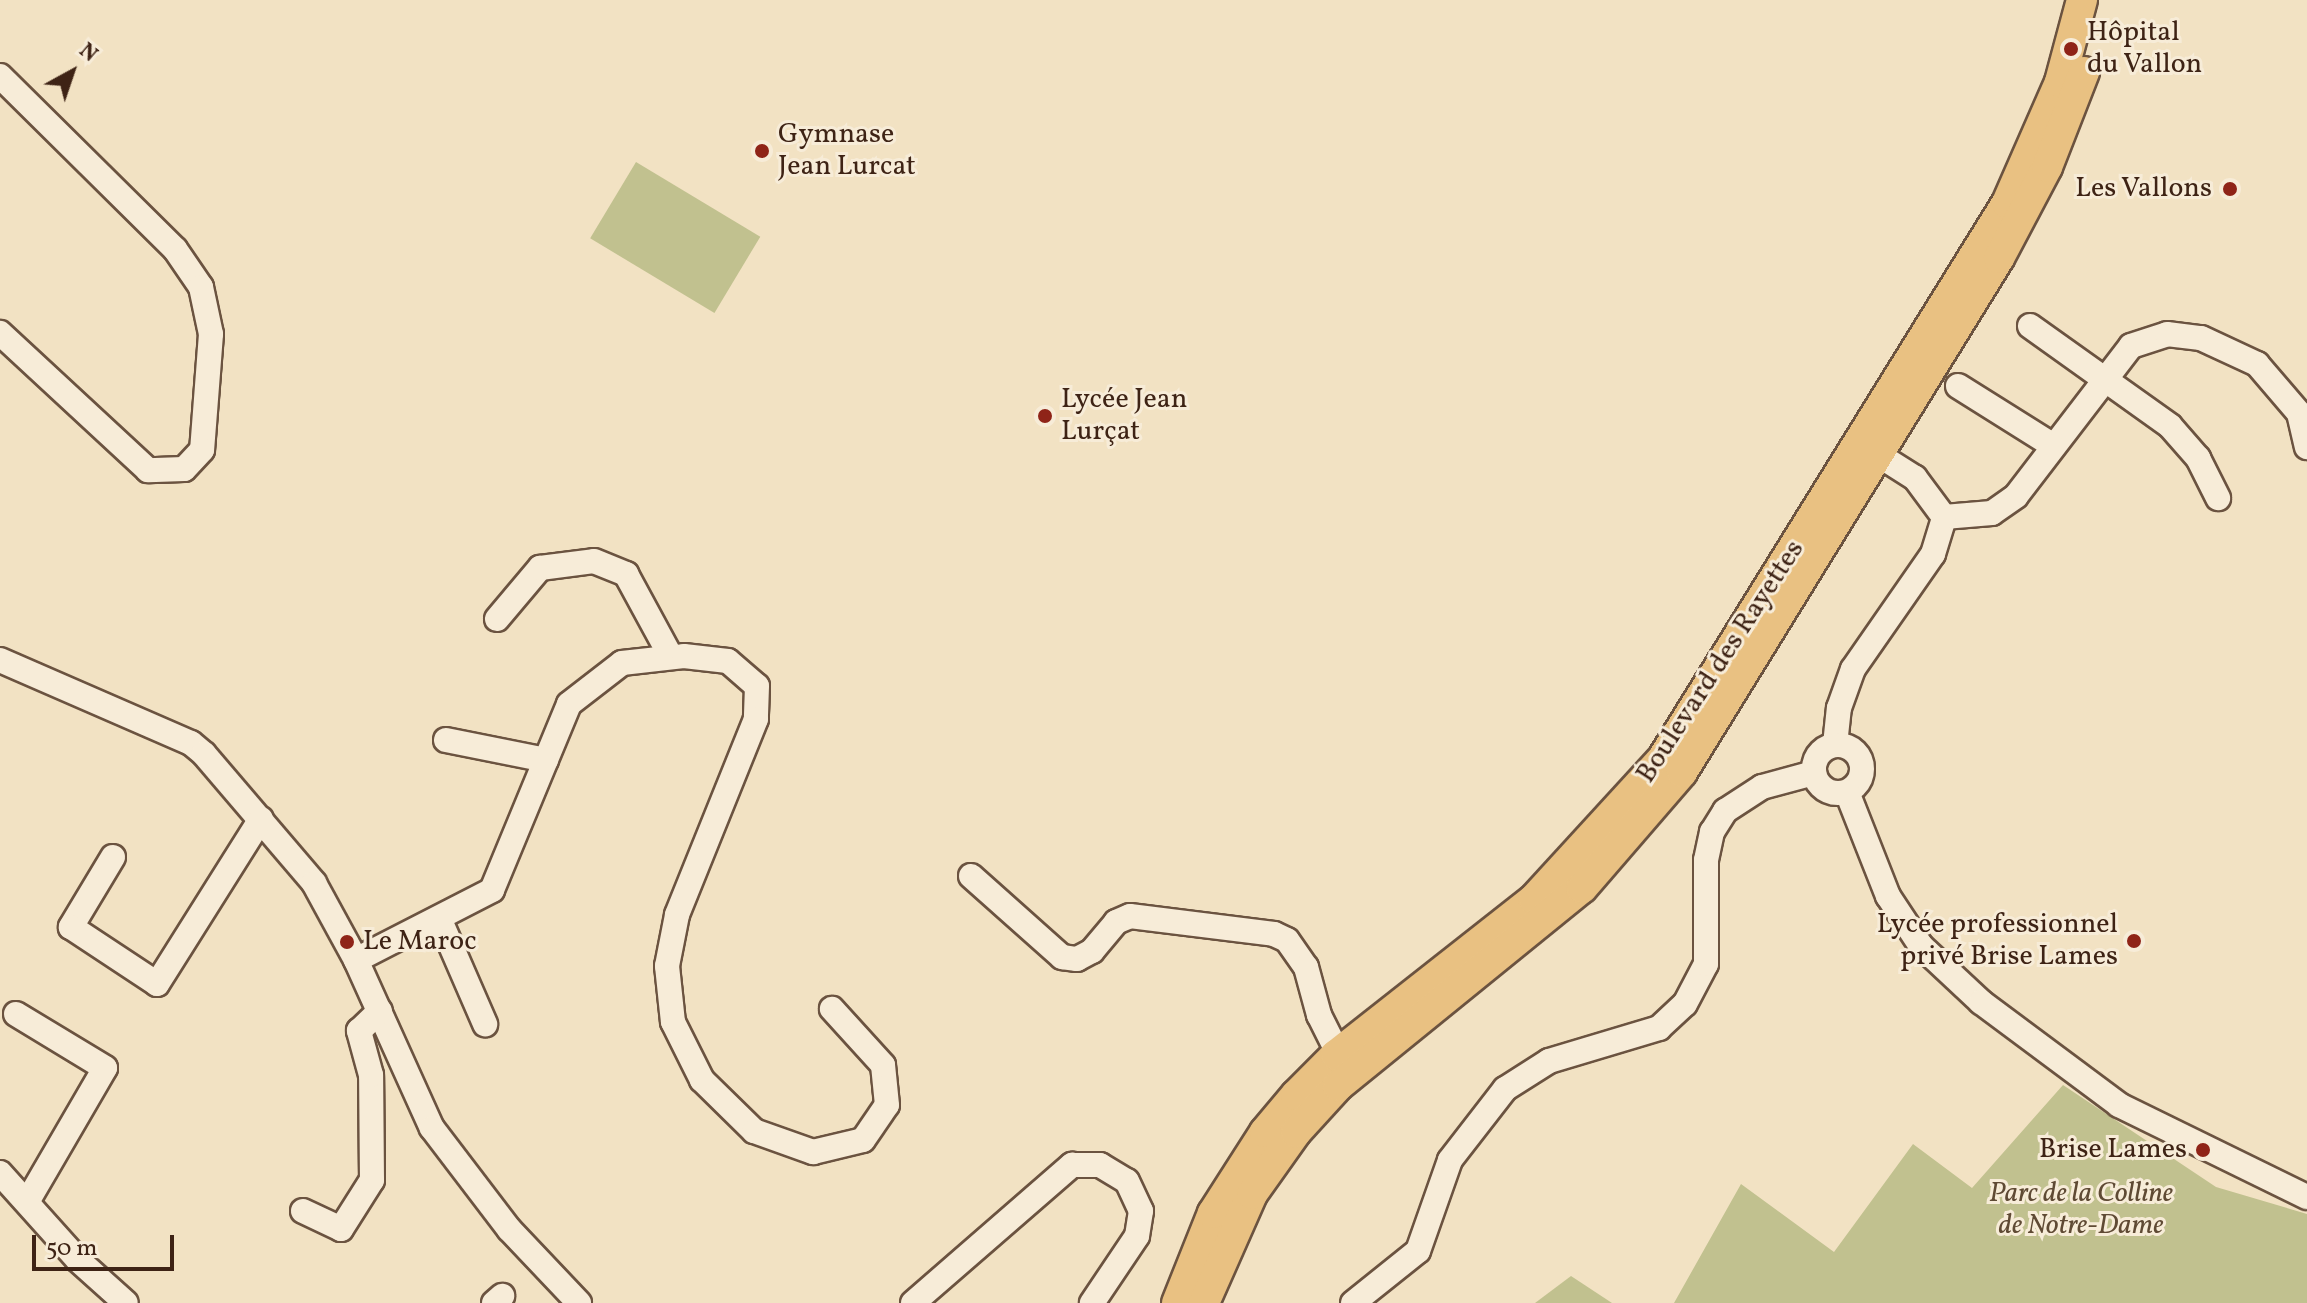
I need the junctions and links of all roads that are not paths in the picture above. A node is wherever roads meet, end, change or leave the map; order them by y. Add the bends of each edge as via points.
1 (2082, 0) edge
2 (2100, 0) edge
3 (0, 76) edge
4 (2030, 326) dead end
5 (0, 333) edge
6 (2103, 377) junction
7 (1958, 386) dead end
8 (2052, 445) junction
9 (2307, 447) edge
10 (1870, 449) junction
11 (2218, 498) dead end
12 (1944, 517) junction
13 (497, 619) dead end
14 (671, 657) junction
15 (0, 660) edge
16 (446, 740) dead end
17 (1835, 745) junction
18 (546, 760) junction
19 (1814, 773) junction
20 (1847, 792) junction
21 (261, 819) junction
22 (113, 857) dead end
23 (971, 876) dead end
24 (439, 918) junction
25 (356, 960) junction
26 (832, 1009) dead end
27 (380, 1011) junction
28 (16, 1014) dead end
29 (485, 1024) dead end
30 (1344, 1066) junction
31 (0, 1173) edge
32 (2307, 1197) edge
33 (27, 1202) junction
34 (303, 1211) dead end
35 (126, 1303) edge
36 (579, 1303) edge
37 (913, 1303) edge
38 (1092, 1303) edge
39 (1177, 1303) edge
40 (1204, 1303) edge
41 (1353, 1303) edge

1 - 10 main road, Boulevard des Rayettes via 2060,82 2007,203
2 - 10 main road, Boulevard des Rayettes via 2082,78 2029,206
3 - 5 street via 175,249 201,287 211,334 202,450 184,469 148,470
4 - 6 street
6 - 8 street
6 - 9 street via 2131,346 2167,334 2201,338 2257,364 2279,385 2299,413
6 - 11 street via 2170,426 2198,458
7 - 8 street
8 - 12 street via 2027,485 1992,513
10 - 12 street via 1915,478
10 - 30 main road, Boulevard des Rayettes via 1641,787 1534,899
12 - 17 street via 1933,554 1853,669 1839,708
13 - 14 street via 540,568 594,561 626,574
14 - 18 street via 622,663 569,704
14 - 26 street via 728,661 757,686 756,719 677,915 667,966 673,1022 702,1080 754,1131 813,1152 863,1140 887,1105 883,1065
15 - 21 street via 191,743
16 - 18 street
17 - 19 street via 1821,752
17 - 20 street via 1850,748 1862,766 1857,784
18 - 24 street via 492,890
19 - 20 street via 1826,790
19 - 41 street via 1762,787 1725,811 1712,832 1706,860 1706,964 1685,1004 1659,1028 1549,1061 1505,1089 1450,1160 1418,1251
20 - 32 street via 1888,896 1921,946 1981,1002 2119,1105
21 - 22 street via 157,984 71,927
21 - 25 street via 314,883
23 - 30 street via 1062,957 1077,959 1092,951 1116,922 1130,916 1287,940 1306,967
24 - 25 street
24 - 29 street
25 - 27 street
27 - 34 street via 359,1031 371,1075 372,1180 341,1229
27 - 36 street via 432,1128 509,1229
28 - 33 street via 105,1068
30 - 39 main road, Boulevard des Rayettes via 1265,1132 1213,1213
30 - 40 main road, Boulevard des Rayettes via 1252,1194
31 - 33 street
33 - 35 street
37 - 38 street via 1072,1165 1100,1165 1127,1181 1141,1211 1137,1236

